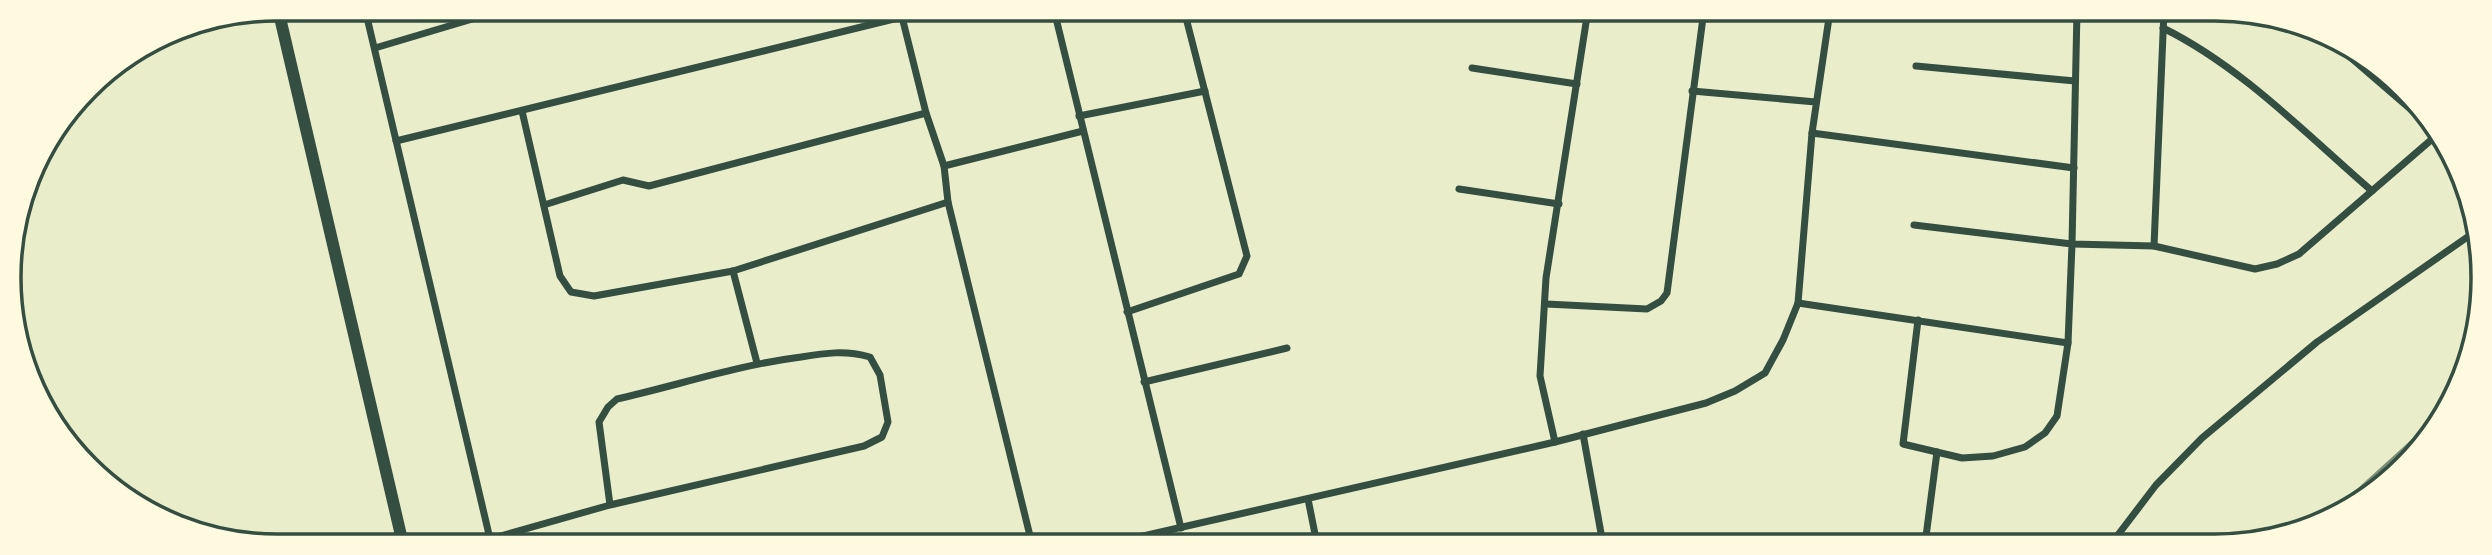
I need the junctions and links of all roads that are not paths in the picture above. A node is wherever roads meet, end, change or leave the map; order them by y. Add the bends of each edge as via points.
1 (281, 21) edge
2 (368, 21) edge
3 (465, 21) edge
4 (870, 21) edge
5 (903, 21) edge
6 (1057, 21) edge
7 (1187, 21) edge
8 (1586, 21) edge
9 (1702, 21) edge
10 (1828, 21) edge
11 (2077, 21) edge
12 (2163, 21) edge
13 (2163, 28) junction
14 (374, 48) junction
15 (1916, 66) dead end
16 (1472, 68) dead end
17 (2364, 69) edge
18 (2075, 81) junction
19 (1577, 84) junction
20 (1692, 90) junction
21 (1205, 91) junction
22 (2399, 99) edge
23 (1816, 102) junction
24 (522, 111) junction
25 (926, 113) junction
26 (1079, 116) junction
27 (1083, 131) junction
28 (1812, 133) junction
29 (2430, 138) edge
30 (396, 141) junction
31 (944, 166) junction
32 (2074, 168) junction
33 (1459, 188) dead end
34 (2372, 191) junction
35 (948, 202) junction
36 (1559, 204) junction
37 (544, 205) junction
38 (1914, 225) dead end
39 (2468, 237) edge
40 (2072, 244) junction
41 (2154, 246) junction
42 (733, 271) junction
43 (1798, 303) junction
44 (1546, 304) junction
45 (1127, 312) junction
46 (1918, 320) junction
47 (2068, 343) junction
48 (1287, 348) dead end
49 (757, 363) junction
50 (1144, 382) junction
51 (1583, 434) junction
52 (1555, 442) junction
53 (1937, 452) junction
54 (1308, 499) junction
55 (610, 505) junction
56 (1181, 528) junction
57 (401, 534) edge
58 (489, 534) edge
59 (517, 534) edge
60 (1030, 534) edge
61 (1154, 534) edge
62 (1315, 534) edge
63 (1601, 534) edge
64 (1926, 534) edge
65 (2119, 534) edge

1 - 57 main road
2 - 14 street
3 - 14 street
4 - 24 street
5 - 25 street
6 - 26 street
7 - 21 street
8 - 19 street
9 - 20 street
10 - 23 street
11 - 18 street
12 - 13 street
13 - 34 street via 2233,71
13 - 41 street
14 - 30 street
15 - 18 street
16 - 19 street
17 - 22 street
18 - 32 street
19 - 36 street
20 - 23 street
20 - 44 street via 1667,293 1647,309
21 - 26 street
21 - 45 street via 1247,256 1244,265 1239,274
23 - 28 street
24 - 30 street
24 - 37 street
25 - 31 street
25 - 37 street via 649,186 623,180
26 - 27 street
27 - 31 street
27 - 45 street
28 - 32 street
28 - 43 street
29 - 34 street
30 - 58 street
31 - 35 street
32 - 40 street
33 - 36 street
34 - 41 street via 2299,254 2277,264 2255,269
35 - 42 street
35 - 60 street
36 - 44 street
37 - 42 street via 560,276 572,292 594,296
38 - 40 street
39 - 65 street via 2317,342 2203,438 2156,485
40 - 41 street
40 - 47 street
42 - 49 street
43 - 46 street
43 - 51 street via 1765,373 1706,403
44 - 52 street via 1540,376
45 - 50 street
46 - 47 street
46 - 53 street via 1903,444
47 - 53 street via 2057,416 2045,433 2025,447 1993,456 1962,458
48 - 50 street
49 - 55 street via 617,399 608,407 599,422
49 - 55 street via 839,352 870,357 880,374 888,422 882,437 864,446
50 - 56 street
51 - 52 street
51 - 63 street
52 - 54 street
53 - 64 street
54 - 56 street
54 - 62 street
55 - 59 street
56 - 61 street

